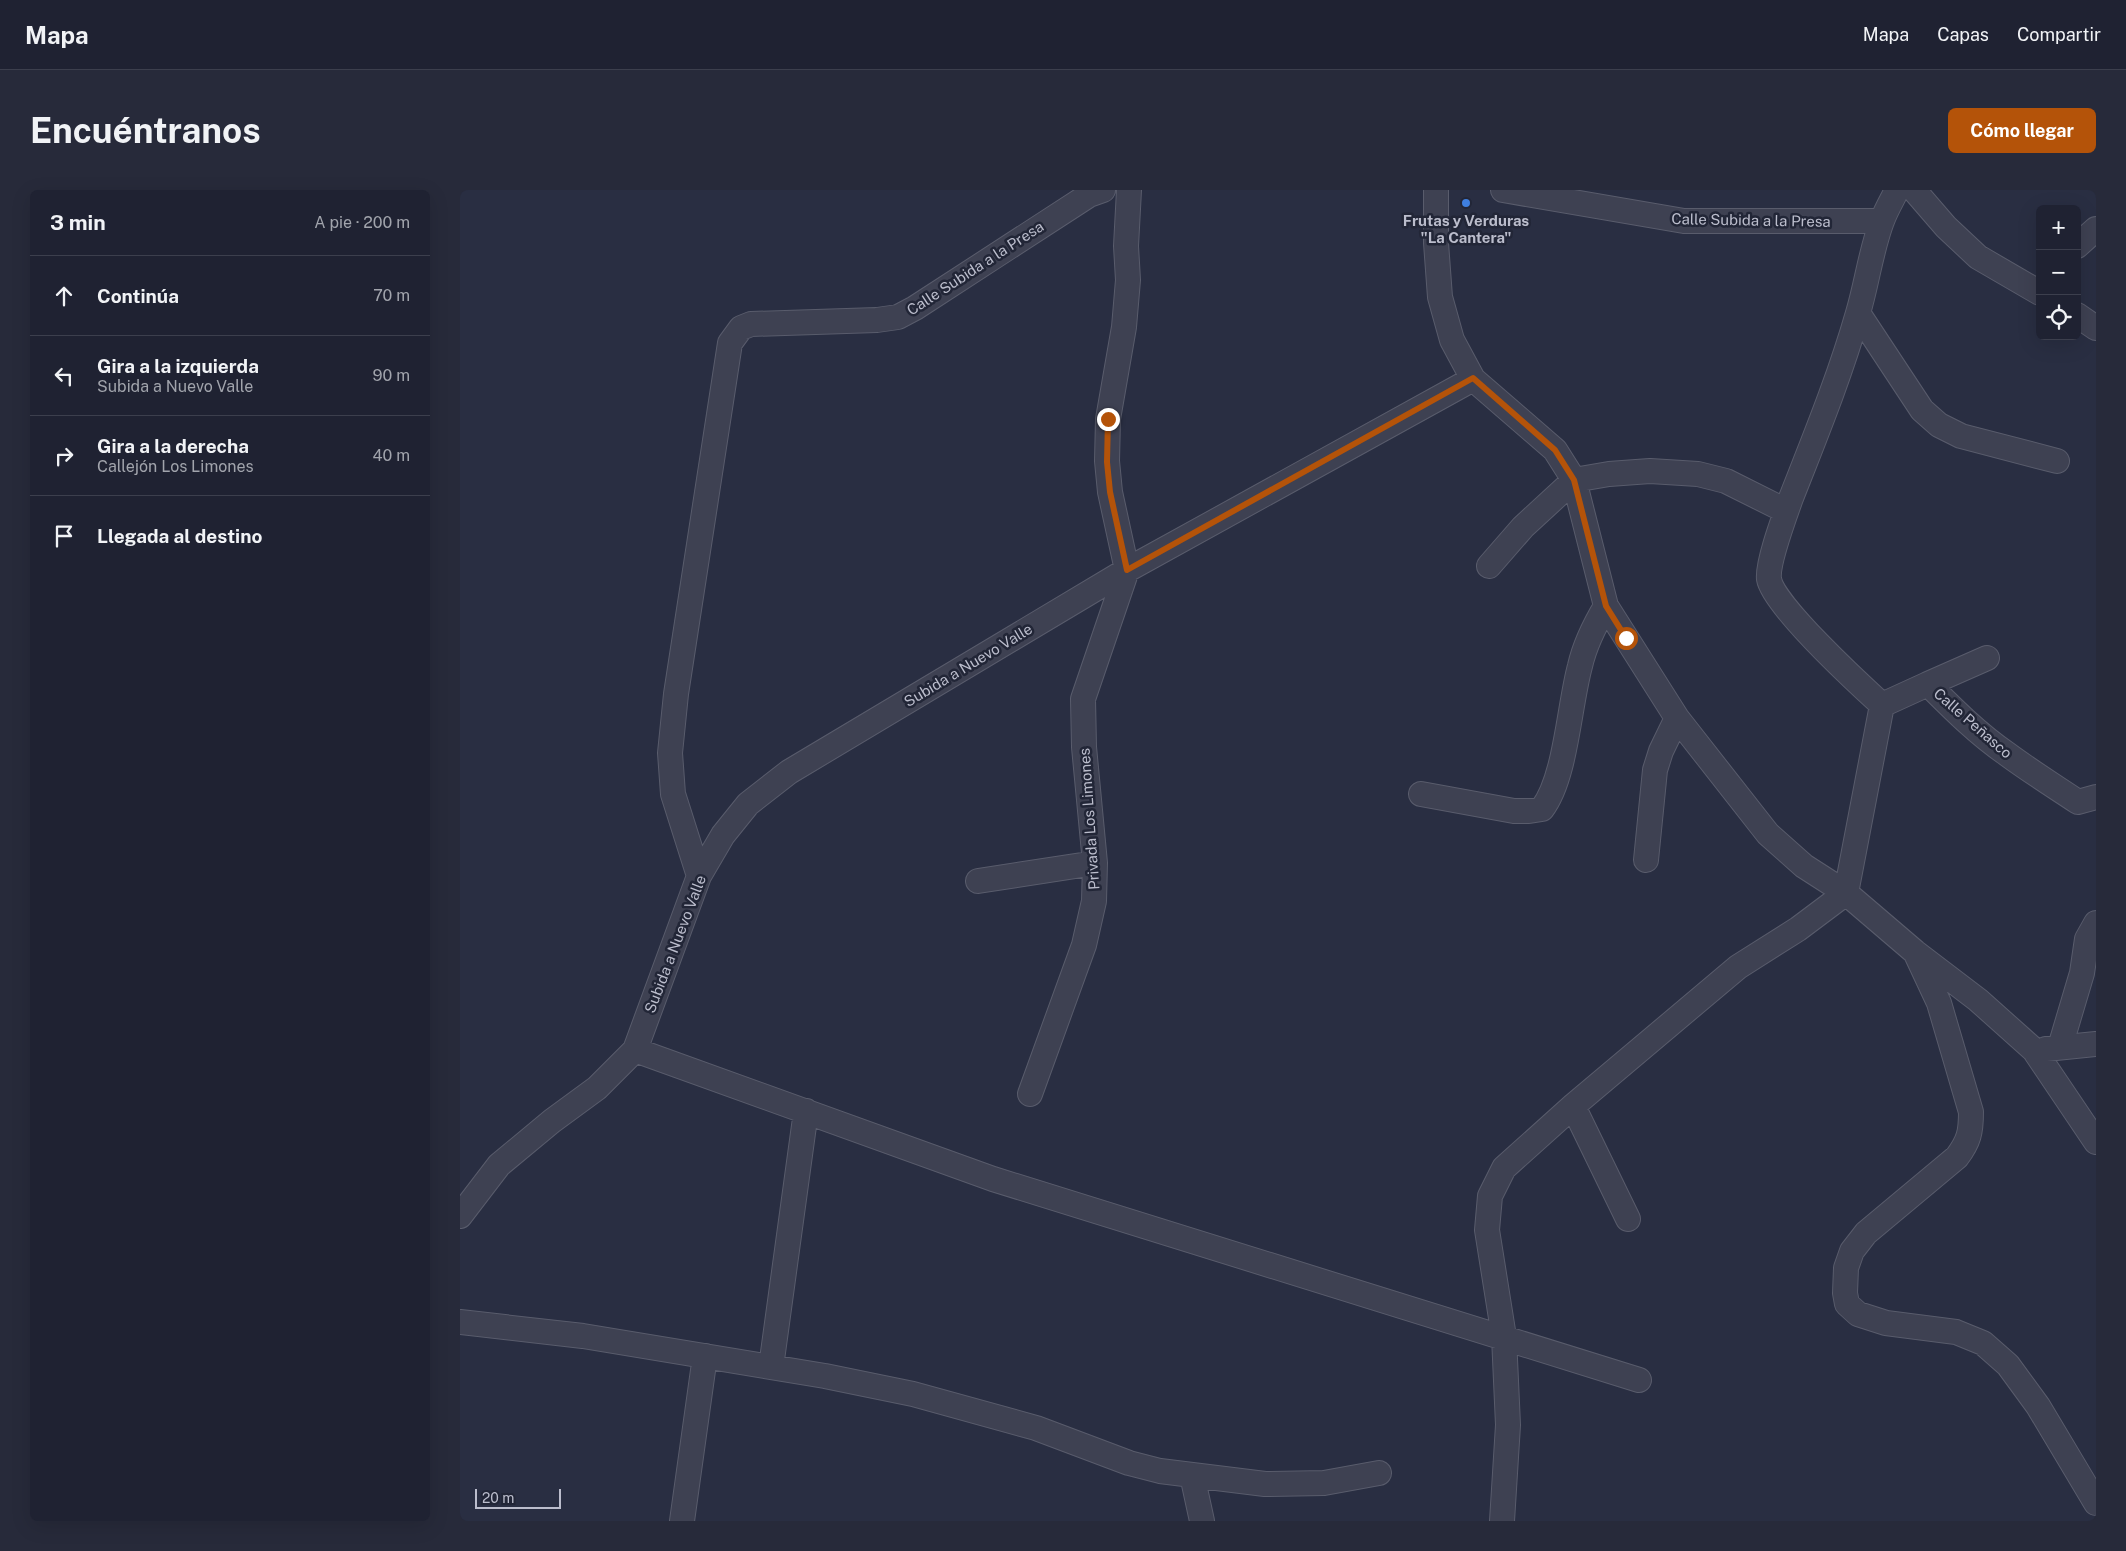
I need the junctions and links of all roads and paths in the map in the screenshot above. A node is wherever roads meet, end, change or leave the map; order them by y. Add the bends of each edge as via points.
1 (1103, 190) edge
2 (1128, 190) edge
3 (1436, 190) edge
4 (1503, 190) edge
5 (1897, 190) edge
6 (1914, 190) edge
7 (1882, 222) junction
8 (2096, 229) edge
9 (2081, 242) edge
10 (2036, 287) edge
11 (1858, 313) junction
12 (2081, 318) edge
13 (2096, 328) edge
14 (1473, 378) junction
15 (2057, 461) dead end
16 (1574, 480) junction
17 (1786, 511) junction
18 (1489, 566) dead end
19 (1127, 570) junction
20 (1606, 606) junction
21 (1987, 658) dead end
22 (1928, 684) junction
23 (1882, 705) junction
24 (1677, 718) junction
25 (1421, 794) dead end
26 (2090, 805) edge
27 (1646, 860) dead end
28 (1095, 863) junction
29 (699, 876) junction
30 (978, 881) dead end
31 (1846, 893) junction
32 (2096, 922) edge
33 (1915, 952) junction
34 (2096, 1044) edge
35 (2060, 1047) junction
36 (635, 1050) junction
37 (2034, 1050) junction
38 (1030, 1094) dead end
39 (1573, 1106) junction
40 (806, 1111) junction
41 (2096, 1142) edge
42 (460, 1216) edge
43 (1628, 1219) dead end
44 (460, 1322) edge
45 (1504, 1337) junction
46 (705, 1356) junction
47 (771, 1367) junction
48 (1639, 1380) dead end
49 (1379, 1473) dead end
50 (1192, 1475) junction
51 (2096, 1504) edge
52 (682, 1521) edge
53 (1202, 1521) edge
54 (1502, 1521) edge

1 - 29 street, Calle Subida a la Presa via 1089,195 898,317 751,324 741,328 730,343 670,752 673,794
2 - 19 street via 1128,280 1124,327 1108,419 1107,462 1110,492
3 - 14 street via 1440,297 1452,340
4 - 7 street, Calle Subida a la Presa via 1684,221
5 - 7 street
6 - 10 street via 1978,257
7 - 11 street
8 - 9 street
11 - 15 street via 1922,410 1939,425 1962,436
11 - 17 street via 1827,408
12 - 13 street
14 - 16 street via 1555,450
14 - 19 street, Subida a Nuevo Valle
16 - 17 street via 1650,471 1698,474 1726,481
16 - 18 street via 1523,527
16 - 20 street
17 - 23 street via 1771,563 1769,578 1774,590 1836,661
19 - 28 street, Privada Los Limones via 1084,699 1084,747
19 - 29 street, Subida a Nuevo Valle via 789,772 748,804 723,834
20 - 24 street
20 - 25 street via 1589,636 1555,787 1542,809 1514,811
21 - 22 street
22 - 23 street, Calle Peñasco
22 - 26 street, Calle Peñasco via 1966,721 2006,753
23 - 31 street
24 - 27 street via 1655,770
24 - 31 street via 1768,834 1804,866
28 - 30 street
28 - 38 street, Privada Los Limones via 1094,901 1084,945
29 - 36 street, Subida a Nuevo Valle
31 - 33 street
31 - 39 street via 1738,968
32 - 35 street via 2087,939 2082,973
33 - 37 street via 1978,1000
33 - 51 street via 1939,1003 1971,1112 1971,1128 1967,1144 1957,1157 1866,1233 1852,1251 1846,1268 1847,1304 1858,1314 1886,1323 1956,1332 1983,1343 2008,1365 2038,1406
34 - 35 street
35 - 37 street
36 - 40 street
36 - 42 street, Subida a Nuevo Valle via 597,1088 499,1166
37 - 41 street
39 - 43 street
39 - 45 street via 1504,1168 1490,1196 1487,1230
40 - 45 street via 993,1179
40 - 47 street
44 - 46 street via 583,1336
45 - 48 street
45 - 54 street via 1508,1425
46 - 47 street
46 - 52 street
47 - 50 street via 913,1394 1036,1428 1129,1463
49 - 50 street via 1324,1483 1294,1484 1265,1484
50 - 53 street

